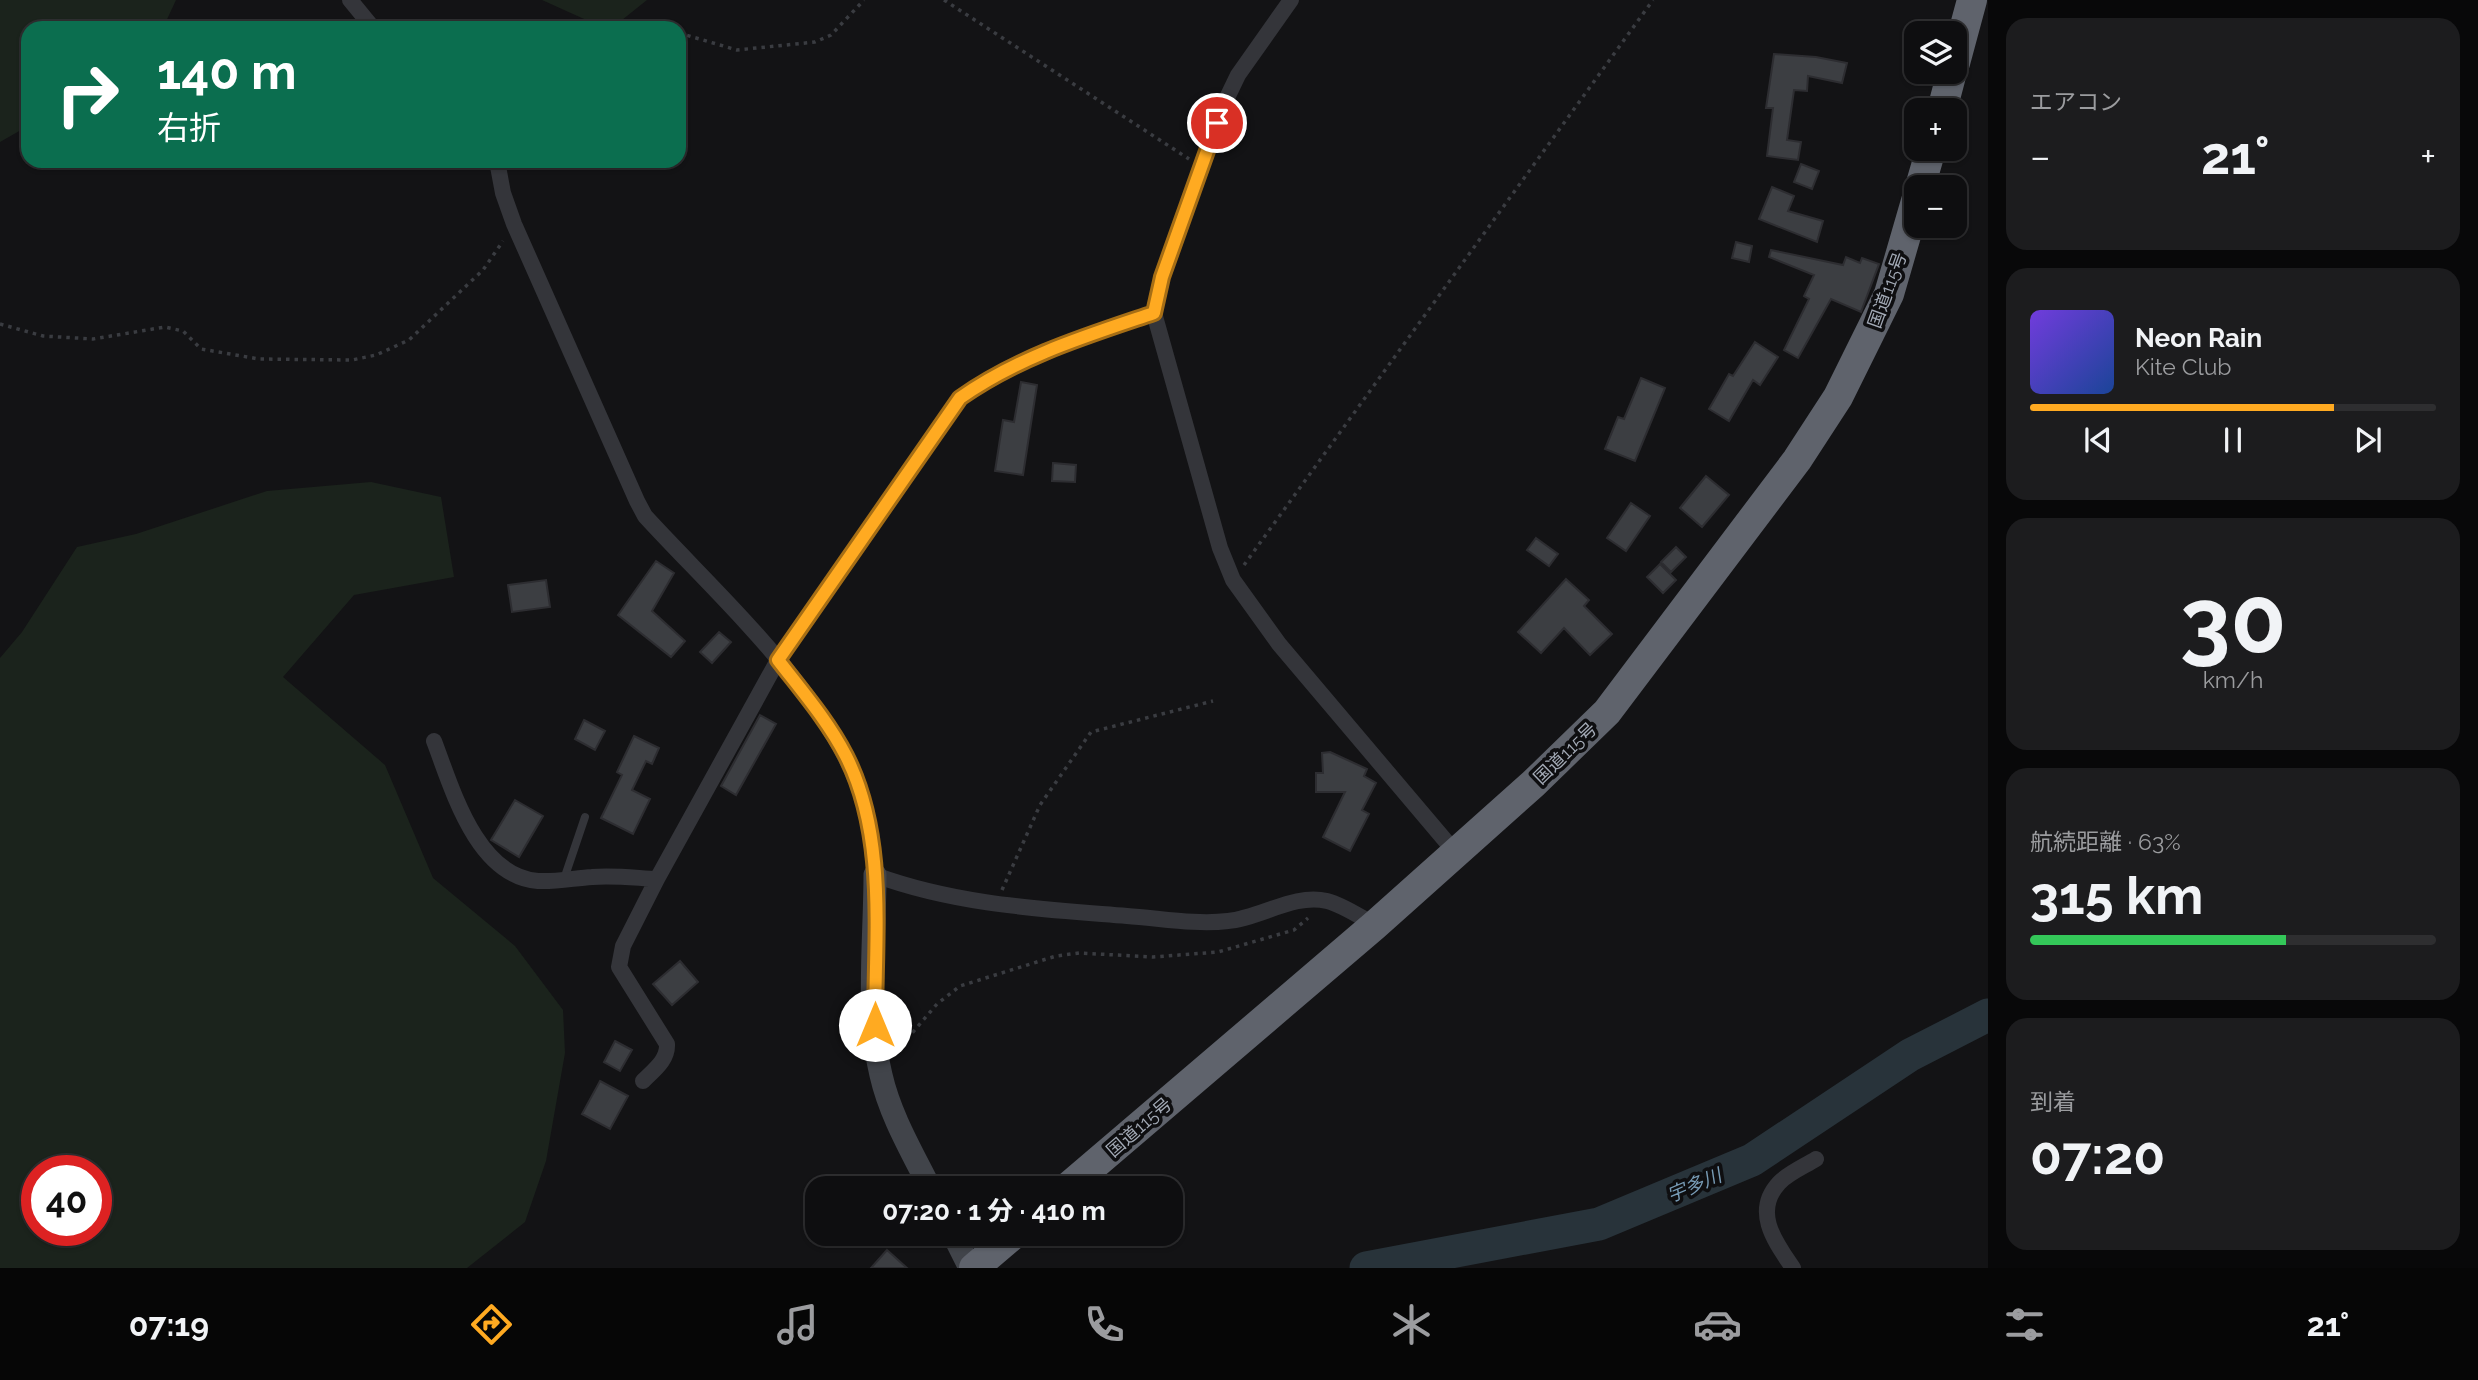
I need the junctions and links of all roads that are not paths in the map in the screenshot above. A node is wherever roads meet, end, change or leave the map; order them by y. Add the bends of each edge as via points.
1 (349, 0) edge
2 (1291, 0) edge
3 (1972, 0) edge
4 (367, 21) edge
5 (1966, 21) edge
6 (498, 168) edge
7 (1905, 238) edge
8 (1154, 313) junction
9 (778, 660) junction
10 (434, 741) dead end
11 (585, 817) dead end
12 (1455, 852) junction
13 (875, 875) junction
14 (564, 879) junction
15 (657, 879) junction
16 (1375, 925) junction
17 (643, 1081) dead end
18 (1816, 1159) dead end
19 (924, 1176) edge
20 (1081, 1176) edge
21 (960, 1246) edge
22 (999, 1246) edge
23 (972, 1268) edge
24 (1793, 1268) edge

1 - 4 street
2 - 8 street via 1224,102 1162,277
3 - 5 highway
6 - 9 street via 514,224 645,516
7 - 12 highway, 国道115号 via 1874,328 1812,440 1607,712
8 - 9 street via 1042,351 994,374 960,398
8 - 12 street via 1233,580 1279,645
9 - 13 street via 822,717 846,758 866,808
9 - 15 street
10 - 14 street via 458,805 495,860 514,875 537,881
11 - 14 lane
12 - 16 highway, 国道115号
13 - 16 street via 920,892 998,906 1228,921 1321,900
13 - 19 street via 875,1025 880,1074
14 - 15 street
15 - 17 street via 623,946 619,967 667,1044 668,1053
16 - 20 highway, 国道115号
18 - 24 street via 1779,1183 1769,1203 1768,1231
21 - 23 street
22 - 23 highway

